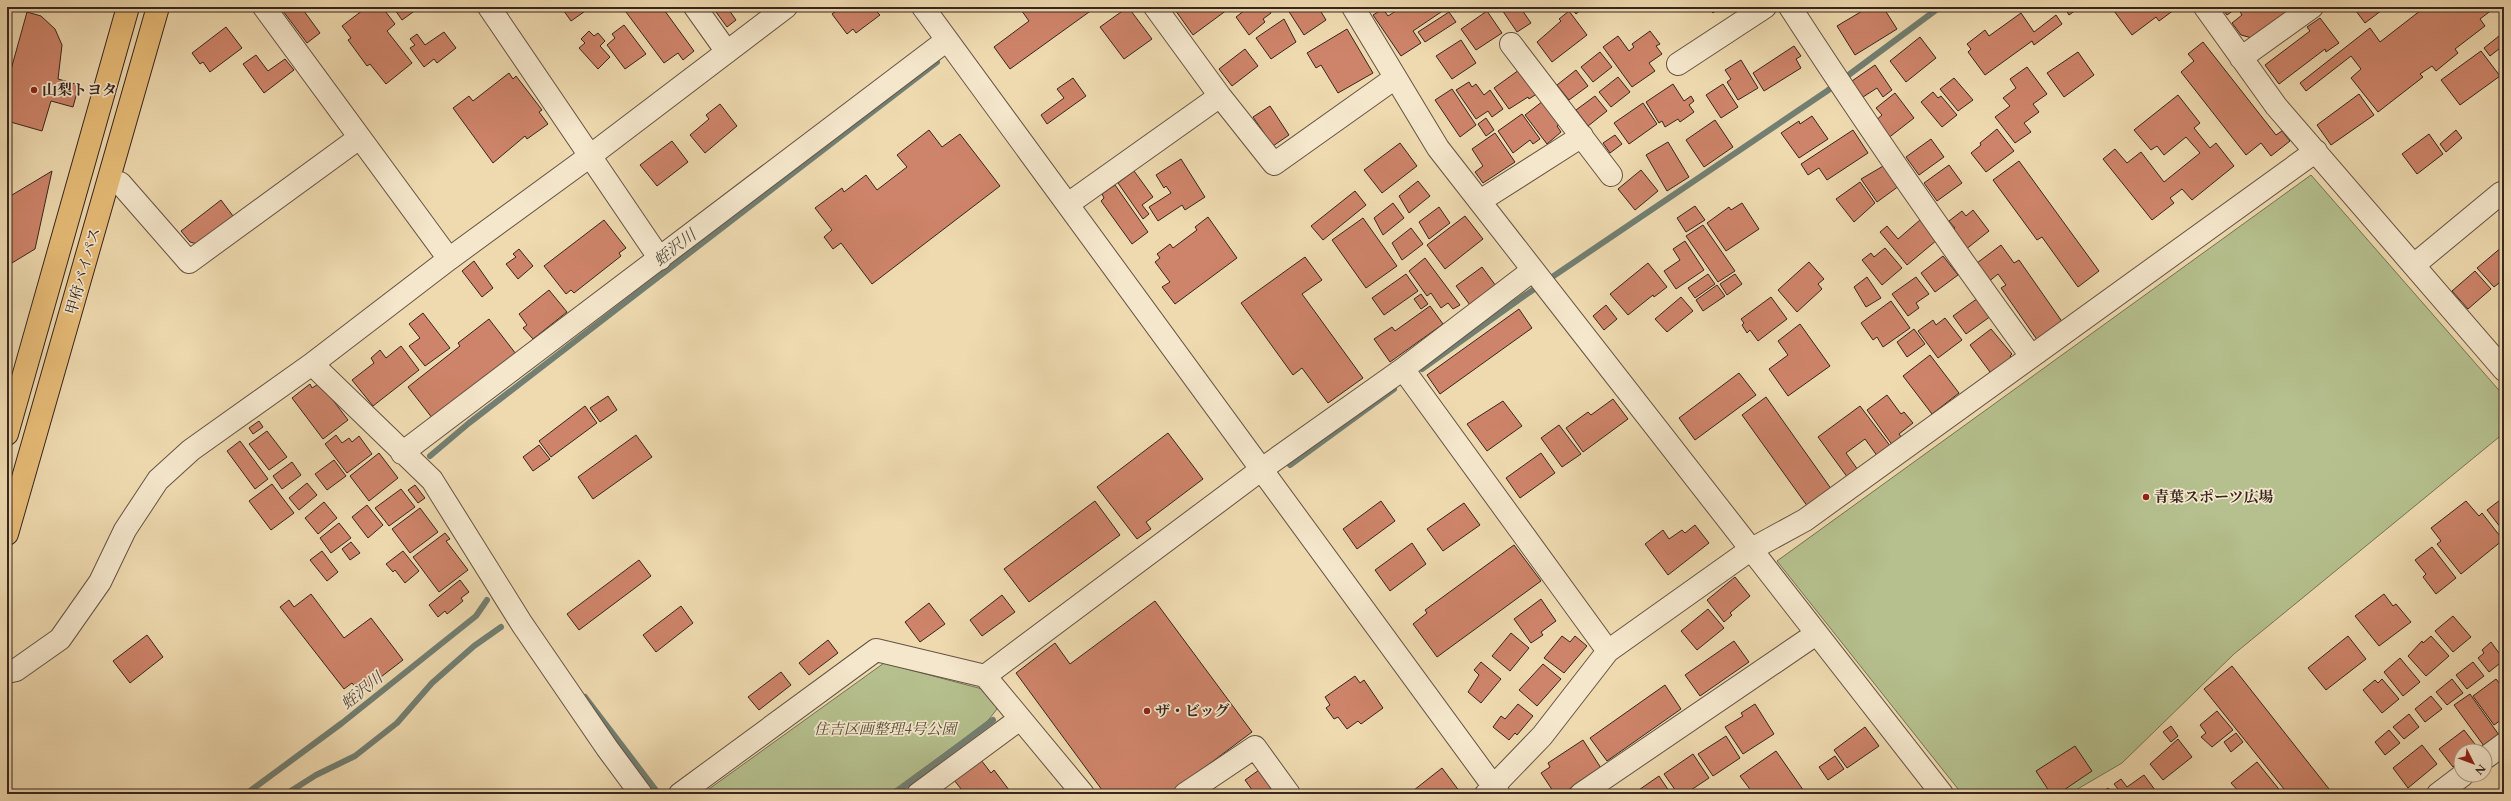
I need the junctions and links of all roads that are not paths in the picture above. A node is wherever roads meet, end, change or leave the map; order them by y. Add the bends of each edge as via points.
1 (128, 7) edge
2 (158, 7) edge
3 (264, 7) edge
4 (489, 7) edge
5 (695, 7) edge
6 (786, 7) edge
7 (923, 7) edge
8 (1155, 7) edge
9 (1353, 7) edge
10 (1765, 7) edge
11 (1790, 7) edge
12 (2205, 7) edge
13 (2312, 7) edge
14 (947, 40) junction
15 (1511, 44) dead end
16 (727, 52) junction
17 (2241, 58) junction
18 (1678, 64) dead end
19 (1395, 78) junction
20 (1220, 96) junction
21 (1582, 136) junction
22 (359, 138) junction
23 (2316, 151) junction
24 (590, 156) junction
25 (1611, 175) dead end
26 (109, 180) junction
27 (2501, 193) dead end
28 (1480, 202) junction
29 (1068, 204) junction
30 (449, 259) junction
31 (660, 259) junction
32 (2414, 265) junction
33 (1539, 278) junction
34 (2032, 356) junction
35 (312, 364) junction
36 (1403, 369) junction
37 (2504, 370) edge
38 (7, 434) edge
39 (402, 453) junction
40 (1262, 469) junction
41 (7, 534) edge
42 (1750, 550) junction
43 (1816, 634) junction
44 (1608, 651) junction
45 (7, 672) edge
46 (985, 676) junction
47 (1020, 719) junction
48 (2504, 744) edge
49 (2493, 752) edge
50 (2453, 783) edge
51 (1494, 792) edge
52 (641, 794) edge
53 (680, 794) edge
54 (918, 794) edge
55 (1082, 794) edge
56 (1185, 794) edge
57 (1289, 794) edge
58 (1581, 794) edge
59 (1942, 794) edge
60 (2438, 794) edge

1 - 38 highway, 甲府バイパス
2 - 26 highway, 甲府バイパス
3 - 22 street
4 - 24 street
5 - 16 street
6 - 16 street
7 - 14 street
8 - 20 street
9 - 19 street
10 - 18 street
11 - 34 street via 1952,248
12 - 17 street
13 - 17 street
14 - 29 street
14 - 31 street
15 - 21 street
16 - 24 street
17 - 23 street via 2276,106
19 - 20 street via 1274,164
19 - 28 street via 1438,148
20 - 29 street
21 - 25 street
21 - 28 street
22 - 26 street via 189,262 120,183
22 - 30 street
23 - 32 street
23 - 34 street
24 - 30 street
24 - 31 street
26 - 41 highway, 甲府バイパス
27 - 32 street
28 - 33 street
29 - 40 street
30 - 35 street
31 - 39 street
32 - 37 street
33 - 36 street
33 - 42 street
34 - 42 street via 1805,520
35 - 39 street
35 - 45 street via 191,450 158,480 125,530 100,582 60,639 16,670
36 - 40 street
36 - 44 street
39 - 52 street via 432,480 522,624
40 - 46 street
40 - 51 street
42 - 43 street
42 - 44 street
43 - 58 street
43 - 59 street
44 - 51 street via 1542,736
46 - 47 street
46 - 53 street via 876,650
47 - 54 street
47 - 55 street
48 - 49 street
50 - 60 street
56 - 57 street via 1255,747

